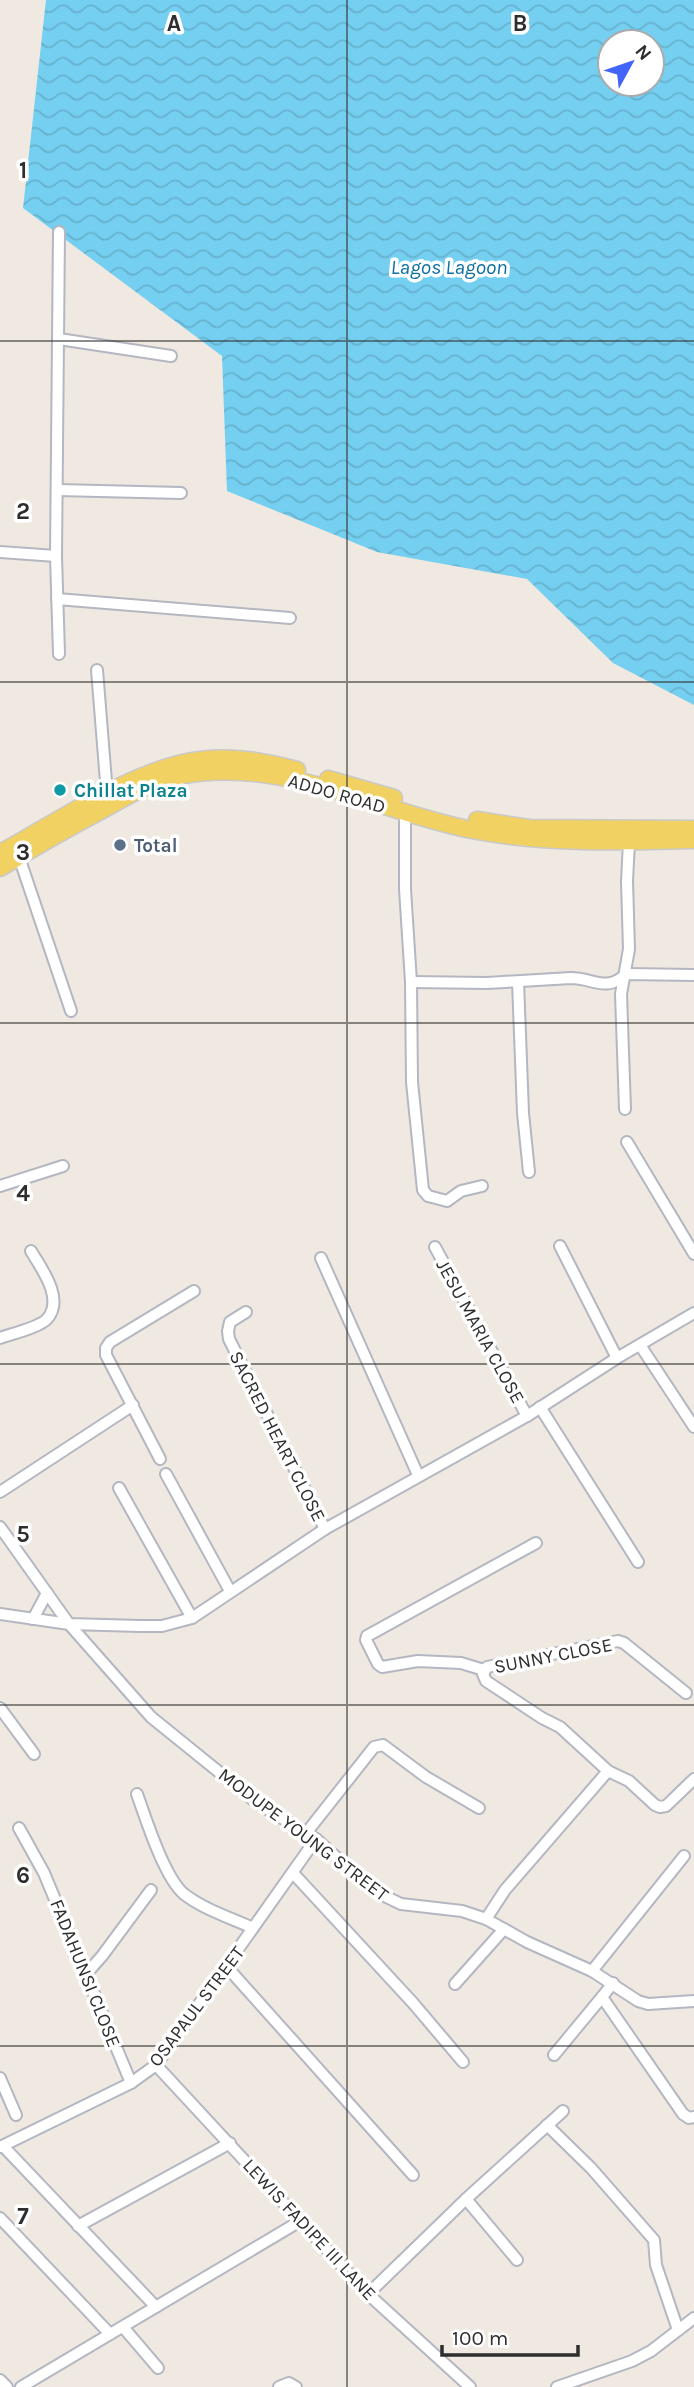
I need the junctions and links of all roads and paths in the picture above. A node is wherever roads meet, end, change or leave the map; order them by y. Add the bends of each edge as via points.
1 (59, 232) dead end
2 (59, 339) junction
3 (171, 356) dead end
4 (58, 490) junction
5 (181, 493) dead end
6 (0, 552) edge
7 (56, 555) junction
8 (57, 599) junction
9 (290, 618) dead end
10 (60, 654) dead end
11 (97, 670) dead end
12 (107, 794) junction
13 (405, 811) junction
14 (694, 829) edge
15 (694, 840) edge
16 (629, 842) junction
17 (0, 853) edge
18 (19, 857) junction
19 (0, 868) edge
20 (626, 974) junction
21 (694, 975) edge
22 (411, 982) junction
23 (518, 982) junction
24 (71, 1011) dead end
25 (625, 1109) dead end
26 (627, 1142) dead end
27 (64, 1166) dead end
28 (529, 1172) dead end
29 (0, 1185) edge
30 (482, 1186) dead end
31 (560, 1246) dead end
32 (435, 1247) dead end
33 (31, 1251) dead end
34 (694, 1254) edge
35 (321, 1258) dead end
36 (194, 1291) dead end
37 (246, 1312) dead end
38 (694, 1313) edge
39 (0, 1338) edge
40 (640, 1345) junction
41 (617, 1358) junction
42 (132, 1405) junction
43 (540, 1407) junction
44 (527, 1416) junction
45 (694, 1427) edge
46 (160, 1459) dead end
47 (166, 1474) dead end
48 (418, 1475) junction
49 (119, 1488) dead end
50 (0, 1492) edge
51 (0, 1527) edge
52 (325, 1529) junction
53 (536, 1543) dead end
54 (638, 1562) dead end
55 (230, 1591) junction
56 (47, 1592) junction
57 (0, 1614) edge
58 (192, 1618) junction
59 (33, 1619) junction
60 (69, 1624) junction
61 (484, 1670) junction
62 (686, 1693) dead end
63 (0, 1708) edge
64 (34, 1754) dead end
65 (608, 1771) junction
66 (694, 1779) edge
67 (137, 1794) dead end
68 (479, 1808) dead end
69 (19, 1828) dead end
70 (311, 1836) junction
71 (684, 1856) dead end
72 (293, 1873) junction
73 (151, 1890) dead end
74 (486, 1919) junction
75 (253, 1928) junction
76 (504, 1929) junction
77 (227, 1968) junction
78 (592, 1970) junction
79 (86, 1973) junction
80 (613, 1983) junction
81 (455, 1984) dead end
82 (602, 1997) junction
83 (694, 2001) edge
84 (554, 2055) dead end
85 (463, 2062) dead end
86 (156, 2065) junction
87 (0, 2078) edge
88 (131, 2083) junction
89 (563, 2111) dead end
90 (16, 2115) dead end
91 (692, 2120) edge
92 (547, 2125) junction
93 (230, 2143) junction
94 (1, 2147) edge
95 (413, 2175) dead end
96 (466, 2199) junction
97 (0, 2218) edge
98 (302, 2220) junction
99 (78, 2225) junction
100 (517, 2260) dead end
101 (368, 2294) junction
102 (156, 2307) junction
103 (694, 2319) edge
104 (123, 2327) junction
105 (678, 2330) junction
106 (110, 2334) junction
107 (158, 2368) dead end
108 (0, 2380) edge
109 (6, 2387) edge
110 (21, 2387) edge
111 (279, 2387) edge
112 (296, 2387) edge
113 (470, 2387) edge
114 (557, 2387) edge

1 - 2 street
2 - 3 street
2 - 4 street
4 - 5 street
4 - 7 street
6 - 7 street
7 - 8 street
8 - 9 street
8 - 10 street
11 - 12 street
12 - 14 main road, ADDO ROAD via 176,765 241,759 479,821 530,828
12 - 17 main road, ADDO ROAD
13 - 16 main road, ADDO ROAD via 506,836
13 - 18 main road, ADDO ROAD via 285,778 218,770 176,776 136,791
13 - 22 street
15 - 16 main road, ADDO ROAD
16 - 20 street
18 - 19 main road, ADDO ROAD
18 - 24 street
20 - 21 street
20 - 23 street via 605,985 582,978
20 - 25 street via 621,993
22 - 23 street
22 - 30 street via 412,1082 424,1194 447,1200
23 - 28 street
26 - 34 street
27 - 29 street
31 - 41 street
32 - 44 street, JESU MARIA CLOSE
33 - 39 street via 51,1290 50,1314 40,1323
35 - 48 street
36 - 42 street via 106,1348
37 - 52 street, SACRED HEART CLOSE via 230,1322 229,1339
38 - 40 street
40 - 41 street
40 - 45 street
41 - 43 street
42 - 46 street
42 - 50 street
43 - 44 street
43 - 54 street
44 - 48 street
47 - 55 street
48 - 52 street
49 - 58 street
51 - 56 street, MODUPE YOUNG STREET
52 - 55 street
53 - 61 street via 366,1636 382,1667 418,1661 461,1663
55 - 58 street
56 - 59 street
56 - 60 street, MODUPE YOUNG STREET
57 - 59 street
58 - 60 street via 162,1626
59 - 60 street
60 - 70 street, MODUPE YOUNG STREET via 151,1717 256,1802
61 - 62 street, SUNNY CLOSE via 618,1641
61 - 65 street, SUNNY CLOSE via 486,1681 560,1727
63 - 64 street
65 - 66 street, SUNNY CLOSE via 629,1781 660,1807
65 - 74 street
67 - 75 street via 180,1890
68 - 70 street, OSAPAUL STREET via 379,1745 340,1788
69 - 79 street, FADAHUNSI CLOSE via 44,1872
70 - 72 street, OSAPAUL STREET
70 - 74 street, MODUPE YOUNG STREET via 389,1899
71 - 78 street
72 - 75 street, OSAPAUL STREET
72 - 85 street
73 - 79 street
74 - 76 street, MODUPE YOUNG STREET
75 - 77 street, OSAPAUL STREET
76 - 78 street, MODUPE YOUNG STREET
76 - 81 street
77 - 86 street, OSAPAUL STREET
77 - 95 street
78 - 80 street, MODUPE YOUNG STREET
79 - 88 street, FADAHUNSI CLOSE
80 - 82 street
80 - 83 street, MODUPE YOUNG STREET via 648,2004
82 - 84 street
82 - 91 street
86 - 88 street, OSAPAUL STREET
86 - 93 street, LEWIS FADIPE III LANE
87 - 90 street
88 - 94 street, OSAPAUL STREET
89 - 92 street
92 - 96 street
92 - 105 street via 592,2168 654,2240 656,2265
93 - 98 street, LEWIS FADIPE III LANE
93 - 99 street
94 - 99 street
96 - 100 street
96 - 101 street
97 - 106 street
98 - 101 street, LEWIS FADIPE III LANE
98 - 102 street
99 - 102 street
101 - 113 street, LEWIS FADIPE III LANE
102 - 104 street
103 - 105 street
104 - 106 street
104 - 107 street
105 - 114 street via 632,2361
106 - 110 street
108 - 109 street
111 - 112 street via 289,2383

